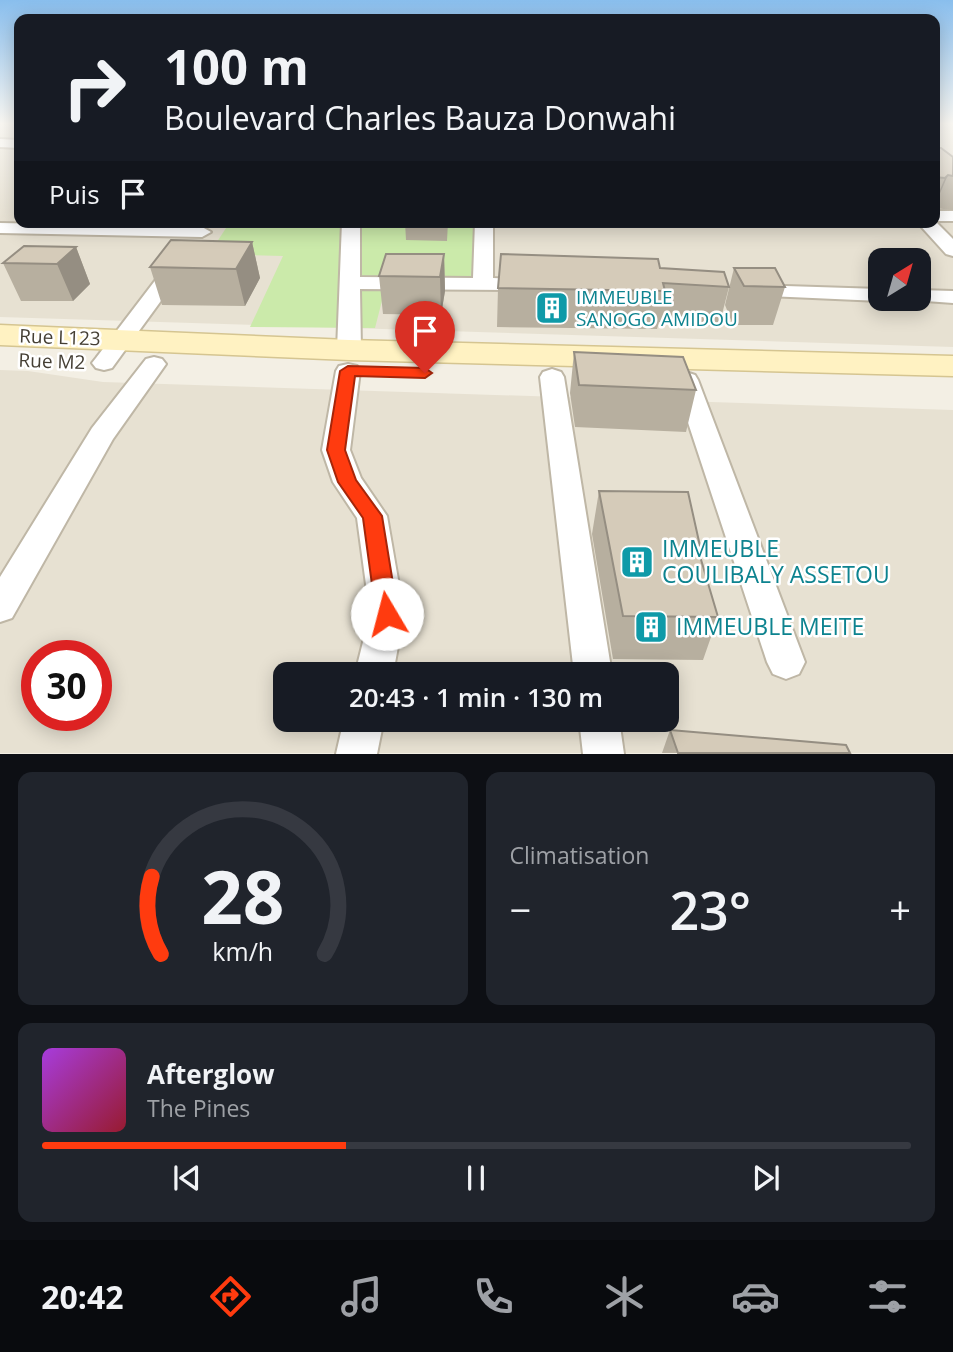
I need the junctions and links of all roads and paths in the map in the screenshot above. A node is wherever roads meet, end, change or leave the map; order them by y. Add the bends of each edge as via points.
1 (204, 228) edge
2 (351, 228) edge
3 (484, 228) edge
4 (932, 228) edge
5 (953, 250) edge
6 (483, 282) junction
7 (352, 283) junction
8 (551, 284) edge
9 (729, 290) edge
10 (868, 295) edge
11 (931, 296) edge
12 (953, 297) edge
13 (0, 335) edge
14 (112, 351) junction
15 (0, 359) edge
16 (349, 360) junction
17 (154, 364) junction
18 (953, 366) edge
19 (552, 377) junction
20 (686, 380) junction
21 (953, 390) edge
22 (0, 607) edge
23 (377, 662) edge
24 (591, 662) edge
25 (786, 662) dead end
26 (361, 732) edge
27 (601, 732) edge
28 (356, 754) edge
29 (604, 754) edge

1 - 14 street
2 - 7 street
3 - 6 street
4 - 5 street
6 - 7 street
6 - 8 street
7 - 16 street
9 - 10 street
11 - 12 street
13 - 14 main road, Rue L123
14 - 15 main road, Rue M2
14 - 16 main road
14 - 17 main road
16 - 17 main road
16 - 18 main road
16 - 19 main road
16 - 23 street via 336,450 348,482 372,516 387,614
17 - 22 street via 102,435
19 - 20 main road
19 - 24 street
20 - 21 main road
20 - 25 street
26 - 28 street
27 - 29 street

